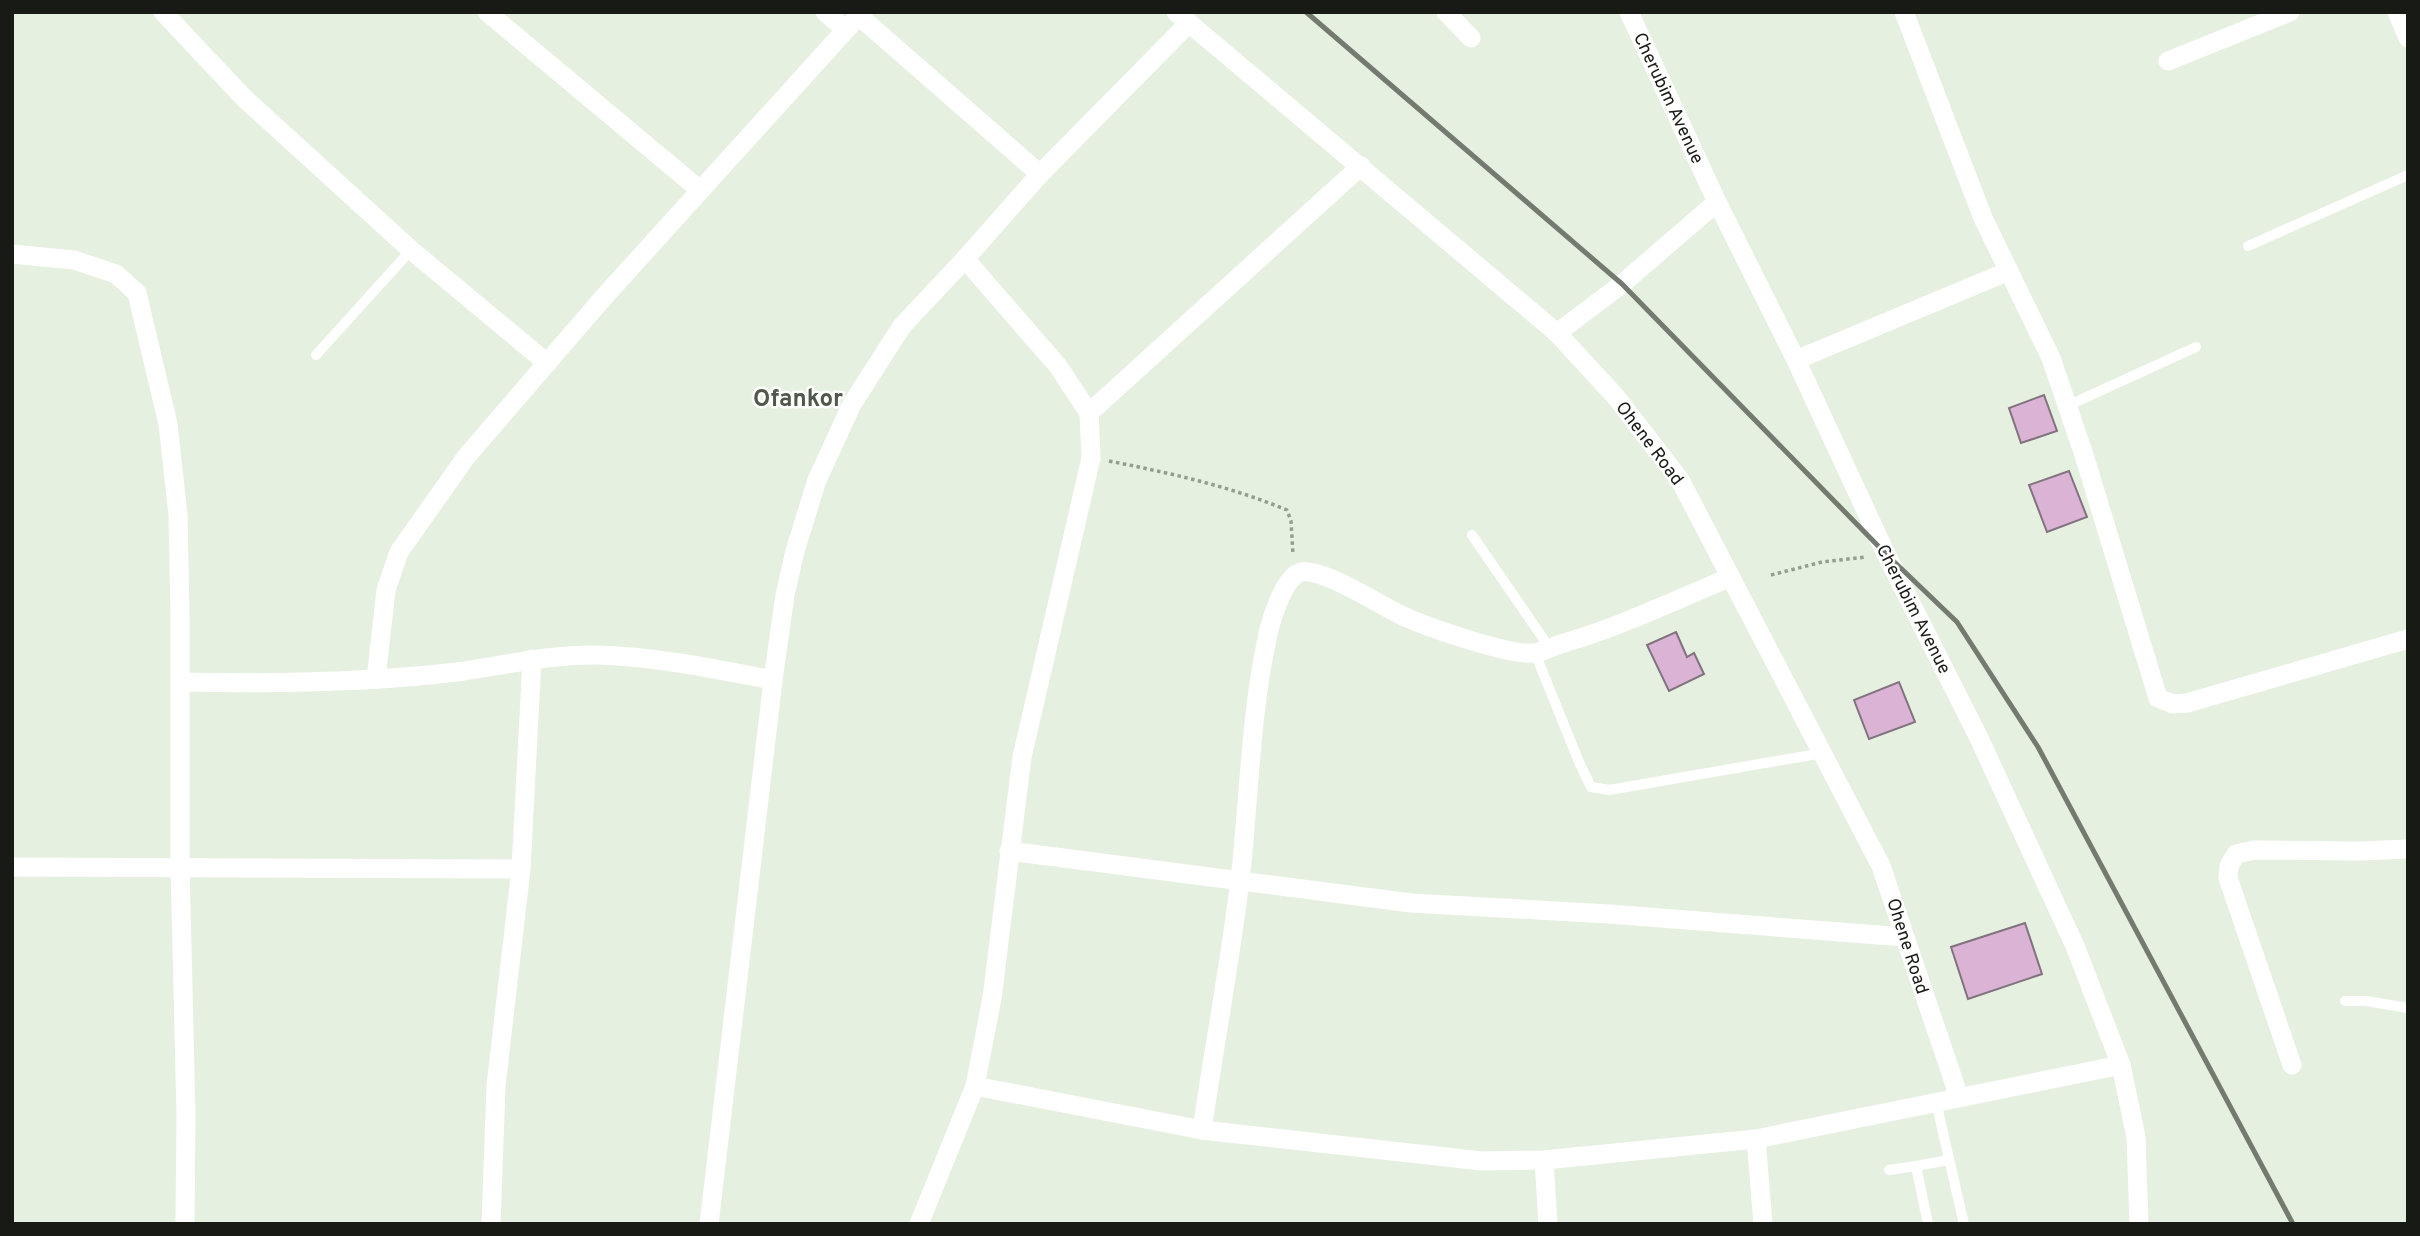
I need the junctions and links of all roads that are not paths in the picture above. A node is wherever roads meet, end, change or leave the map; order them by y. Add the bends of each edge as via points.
1 (163, 12) edge
2 (488, 12) edge
3 (825, 12) edge
4 (1446, 12) edge
5 (1629, 12) edge
6 (1904, 12) edge
7 (2290, 12) edge
8 (2397, 12) edge
9 (1183, 18) edge
10 (855, 19) edge
11 (2408, 37) edge
12 (1471, 38) dead end
13 (2168, 61) dead end
14 (1361, 166) junction
15 (1040, 174) junction
16 (2408, 175) edge
17 (700, 190) junction
18 (1717, 202) junction
19 (2248, 246) dead end
20 (411, 250) junction
21 (12, 254) edge
22 (965, 259) junction
23 (2009, 271) junction
24 (1557, 333) junction
25 (2196, 347) dead end
26 (316, 355) dead end
27 (1796, 360) junction
28 (547, 363) junction
29 (2067, 405) junction
30 (1089, 412) junction
31 (1472, 535) dead end
32 (1731, 577) junction
33 (2408, 639) edge
34 (1542, 650) junction
35 (532, 659) junction
36 (376, 679) junction
37 (773, 680) junction
38 (181, 682) junction
39 (1824, 752) junction
40 (2408, 849) edge
41 (1009, 851) junction
42 (180, 866) junction
43 (12, 867) edge
44 (521, 869) junction
45 (1240, 881) junction
46 (1904, 937) junction
47 (2345, 1001) dead end
48 (2408, 1008) edge
49 (2121, 1065) junction
50 (2292, 1065) dead end
51 (975, 1086) junction
52 (1959, 1097) junction
53 (1936, 1102) junction
54 (1202, 1130) junction
55 (1756, 1139) junction
56 (1544, 1160) junction
57 (1949, 1160) junction
58 (1916, 1166) junction
59 (1889, 1170) dead end
60 (185, 1224) edge
61 (491, 1224) edge
62 (709, 1224) edge
63 (919, 1224) edge
64 (1548, 1224) edge
65 (1763, 1224) edge
66 (1928, 1224) edge
67 (1964, 1224) edge
68 (2139, 1224) edge

1 - 20 street via 244,98
2 - 17 street
3 - 10 street
4 - 12 street
5 - 18 street, Cherubim Avenue
6 - 23 street via 1983,218
7 - 13 street
8 - 11 street
9 - 14 street, Ohene Road
9 - 15 street
10 - 15 street
10 - 17 street
14 - 24 street, Ohene Road
14 - 30 street
15 - 22 street
16 - 19 lane
17 - 28 street
18 - 24 street
18 - 27 street, Cherubim Avenue
20 - 26 lane
20 - 28 street
21 - 38 street via 74,260 116,274 137,293 168,424 178,515
22 - 30 street via 1058,366
22 - 37 street via 902,326 852,404 822,468 785,595
23 - 27 street
23 - 29 street via 2051,358
24 - 32 street, Ohene Road via 1616,397 1680,480
25 - 29 lane
27 - 49 street, Cherubim Avenue via 2075,946
28 - 36 street via 466,457 399,552 386,590
29 - 33 street via 2158,698 2187,703
30 - 41 street via 1091,458 1022,757
31 - 34 lane
32 - 34 street via 1600,632
32 - 39 street, Ohene Road
34 - 39 lane via 1591,787 1609,790
34 - 45 street via 1514,651 1465,638 1405,617 1324,576 1305,571 1294,574 1276,610 1257,692
35 - 36 street
35 - 37 street via 598,655 674,661
35 - 44 street
36 - 38 street via 286,685
37 - 62 street
38 - 42 street
39 - 46 street, Ohene Road via 1881,866
40 - 50 street via 2254,850 2236,854 2229,866 2228,878
41 - 45 street
41 - 51 street via 992,998
42 - 43 street
42 - 44 street
42 - 60 street
44 - 61 street via 496,1086
45 - 46 street via 1411,903
45 - 54 street
46 - 52 street, Ohene Road
47 - 48 lane
49 - 52 street
49 - 68 street, Cherubim Avenue via 2136,1137
51 - 54 street
51 - 63 street
52 - 53 street
53 - 55 street
53 - 57 lane
54 - 56 street via 1482,1161
55 - 56 street
55 - 65 street
56 - 64 street
57 - 58 lane
57 - 67 lane
58 - 59 lane
58 - 66 lane

